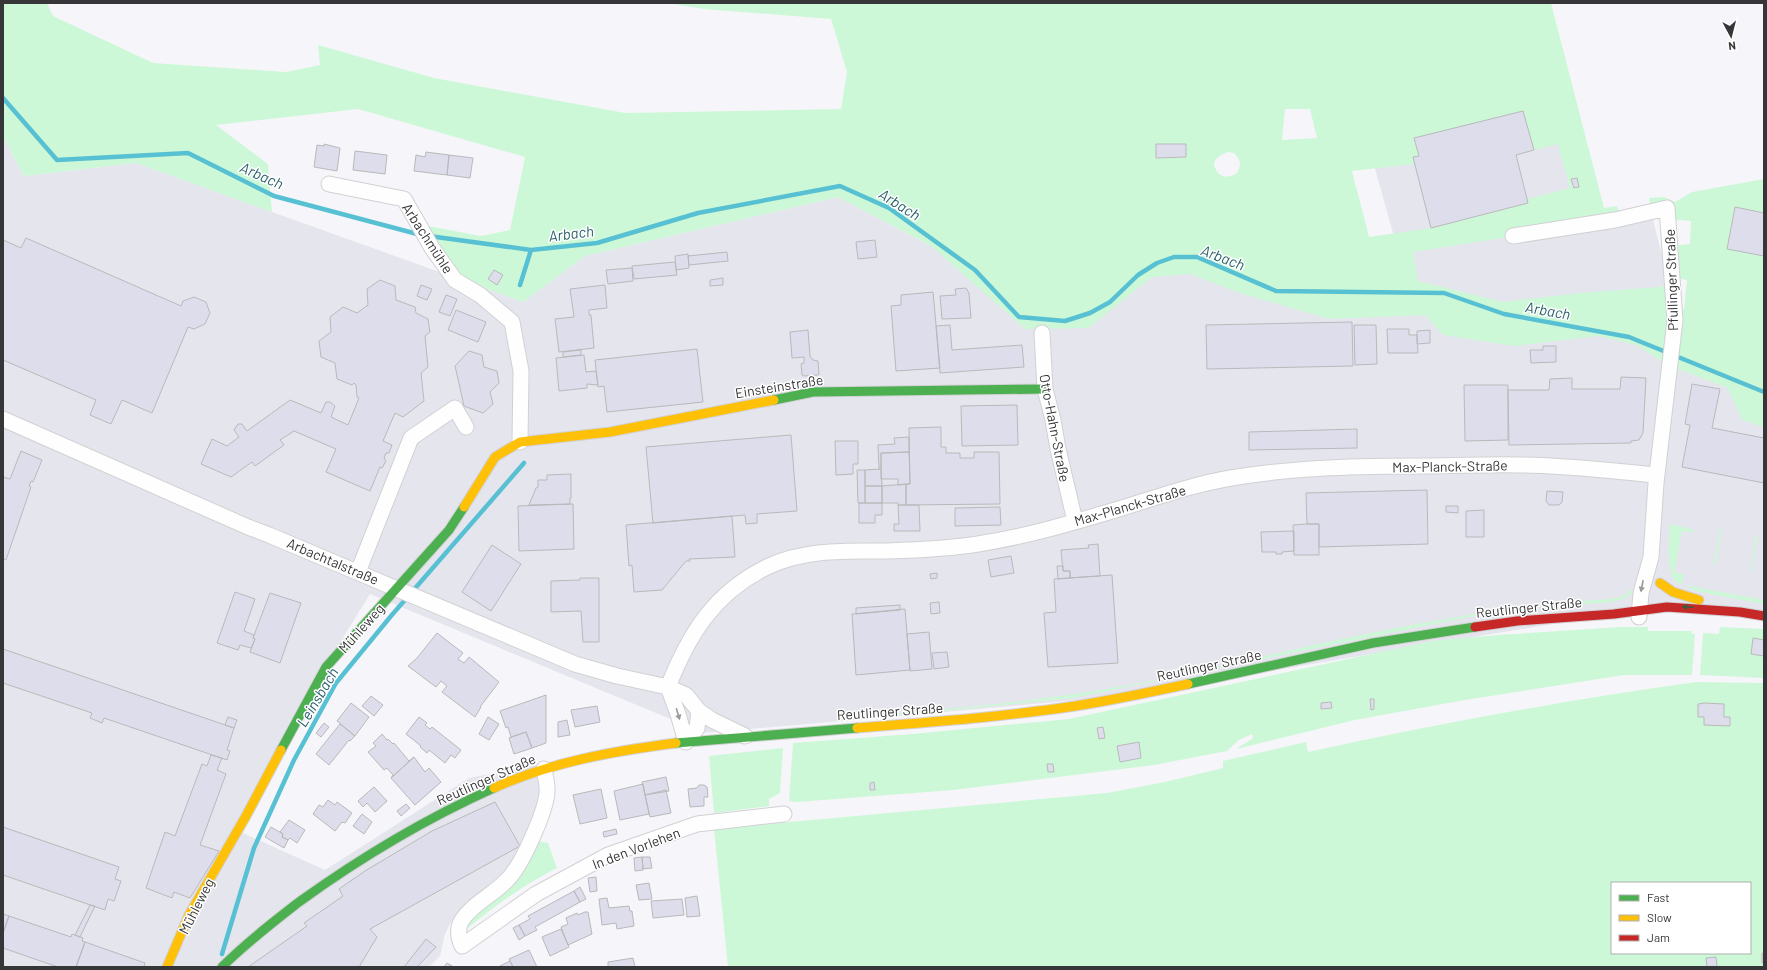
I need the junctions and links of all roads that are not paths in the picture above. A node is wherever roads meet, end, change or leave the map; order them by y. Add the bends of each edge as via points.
1 (329, 184) dead end
2 (1513, 236) dead end
3 (1042, 333) dead end
4 (1045, 389) junction
5 (3, 419) edge
6 (466, 427) dead end
7 (520, 442) junction
8 (1657, 475) junction
9 (1076, 521) junction
10 (1651, 556) junction
11 (358, 572) junction
12 (1660, 583) junction
13 (397, 588) junction
14 (1740, 612) junction
15 (1647, 614) junction
16 (1764, 616) edge
17 (1745, 622) dead end
18 (1764, 623) edge
19 (668, 687) junction
20 (699, 711) junction
21 (745, 736) junction
22 (686, 742) junction
23 (544, 769) junction
24 (784, 814) dead end
25 (167, 967) edge
26 (222, 967) edge

1 - 7 street, Arbachmühle via 404,199 432,248 455,280 480,295 512,322 521,371
2 - 8 street, Pfullinger Straße via 1615,220 1667,208 1675,320
3 - 4 street, Otto-Hahn-Straße
4 - 7 main road, Einsteinstraße via 813,392 610,432
4 - 9 street, Otto-Hahn-Straße
5 - 11 street, Arbachtalstraße via 248,527
6 - 11 street via 455,408 411,438
7 - 13 main road, Mühleweg via 495,457 449,530
8 - 9 street, Max-Planck-Straße via 1519,464 1305,470 1234,478 1200,485
8 - 10 street, Pfullinger Straße
9 - 19 street, Max-Planck-Straße via 1019,537 970,546 809,554 769,566 747,578 711,608 687,646
10 - 12 street, Pfullinger Straße
10 -> 15 street, Pfullinger Straße via 1643,581
11 - 13 street, Arbachtalstraße
12 - 14 main road via 1680,595
12 - 15 street via 1660,591
13 - 19 street, Arbachtalstraße via 575,664
13 - 25 main road, Mühleweg via 326,667 246,816 189,915
14 -> 15 main road, Reutlinger Straße via 1667,606
14 - 16 main road, Reutlinger Straße
15 - 21 main road, Reutlinger Straße via 1518,621 1418,635 1122,698 1022,714
17 - 18 main road
19 - 20 street, Arbachtalstraße via 686,695
19 -> 22 street
20 - 21 street, Arbachtalstraße
20 - 22 street via 697,728
21 - 22 main road, Reutlinger Straße
22 - 23 main road, Reutlinger Straße via 616,752
23 - 24 street, In den Vorlehen via 547,794 528,847 508,879 462,919 458,929 462,946 536,894 608,855 697,824
23 - 26 main road, Reutlinger Straße via 490,790 401,834 323,884 239,949

